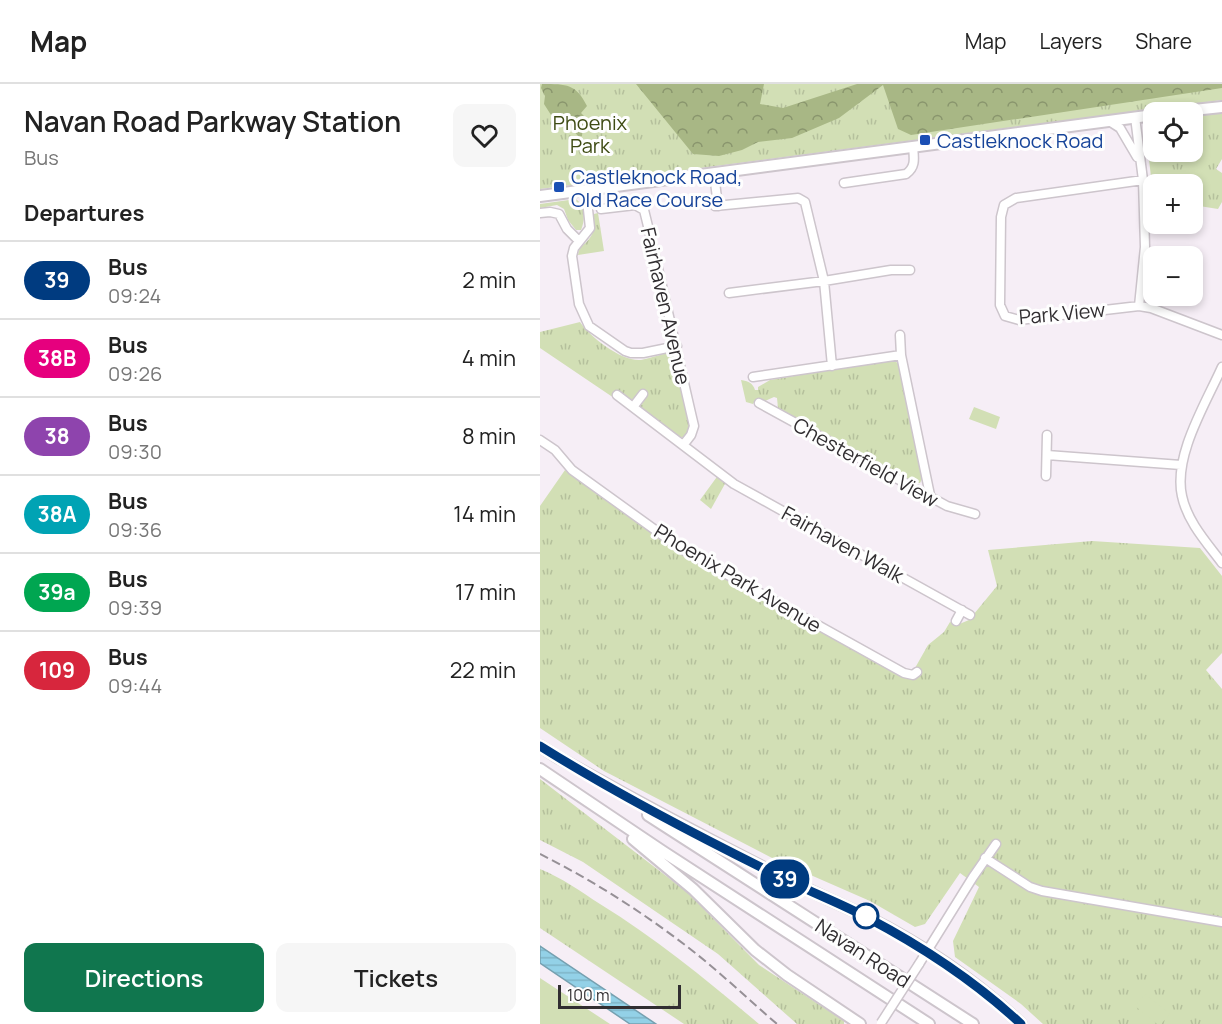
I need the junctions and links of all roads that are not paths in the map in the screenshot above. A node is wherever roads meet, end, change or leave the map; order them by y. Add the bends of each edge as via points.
1 (1222, 107) edge
2 (1203, 109) edge
3 (1143, 116) edge
4 (1135, 117) junction
5 (1110, 121) junction
6 (913, 147) junction
7 (1140, 163) junction
8 (714, 174) junction
9 (1143, 180) joint
10 (844, 183) dead end
11 (586, 191) junction
12 (540, 196) edge
13 (601, 209) dead end
14 (540, 213) edge
15 (1144, 234) edge
16 (579, 241) junction
17 (910, 270) dead end
18 (824, 281) junction
19 (729, 292) dead end
20 (1139, 306) junction
21 (900, 335) dead end
22 (1222, 335) edge
23 (677, 346) junction
24 (901, 355) junction
25 (832, 366) junction
26 (1222, 367) edge
27 (753, 377) dead end
28 (643, 394) dead end
29 (617, 395) dead end
30 (759, 404) dead end
31 (633, 407) junction
32 (1047, 435) dead end
33 (540, 440) edge
34 (684, 444) junction
35 (1047, 455) junction
36 (1181, 465) junction
37 (1046, 476) dead end
38 (930, 495) junction
39 (975, 514) dead end
40 (1222, 563) edge
41 (956, 621) dead end
42 (917, 672) dead end
43 (540, 746) edge
44 (554, 755) junction
45 (540, 770) edge
46 (996, 844) dead end
47 (985, 858) junction
48 (1222, 922) edge
49 (927, 953) junction
50 (860, 1024) edge
51 (880, 1024) edge
52 (929, 1024) edge
53 (974, 1024) edge
54 (1021, 1024) edge

1 - 2 main road
3 - 4 main road
4 - 5 main road
4 - 7 street
5 - 6 main road
5 - 7 street via 1120,129
6 - 8 main road
6 - 10 street via 914,163 906,174
7 - 9 street
8 - 11 main road
8 - 18 street via 716,206 802,199
9 - 20 street, Park View via 1016,198 1004,205 1001,217 1000,305 1005,316 1019,320
11 - 12 main road
11 - 16 street via 590,228
13 - 23 street, Fairhaven Avenue via 636,205 644,210
14 - 16 street via 559,214
15 - 20 street
16 - 23 street via 573,262 579,304 590,326 631,353
17 - 18 street
18 - 19 street
18 - 25 street
20 - 22 street
21 - 24 street
23 - 34 street, Fairhaven Avenue via 694,426
24 - 25 street
24 - 38 street
25 - 27 street
26 - 36 street
28 - 31 street
29 - 31 street
30 - 38 street, Chesterfield View
31 - 34 street
32 - 35 street
33 - 42 street, Phoenix Park Avenue via 572,470 683,550 904,673
34 - 41 street, Fairhaven Walk via 734,483 966,613
35 - 36 street
35 - 37 street
36 - 40 street via 1182,498 1195,526
38 - 39 street, Chesterfield View via 955,510
43 - 44 main road, Navan Road
44 - 49 main road via 709,841 866,917
44 - 53 main road, Navan Road
45 - 50 main road via 651,853 754,950
45 - 52 main road, Navan Road
46 - 47 street
47 - 48 street via 1042,891
47 - 49 street
49 - 51 street, bridge
49 - 54 main road via 978,987

